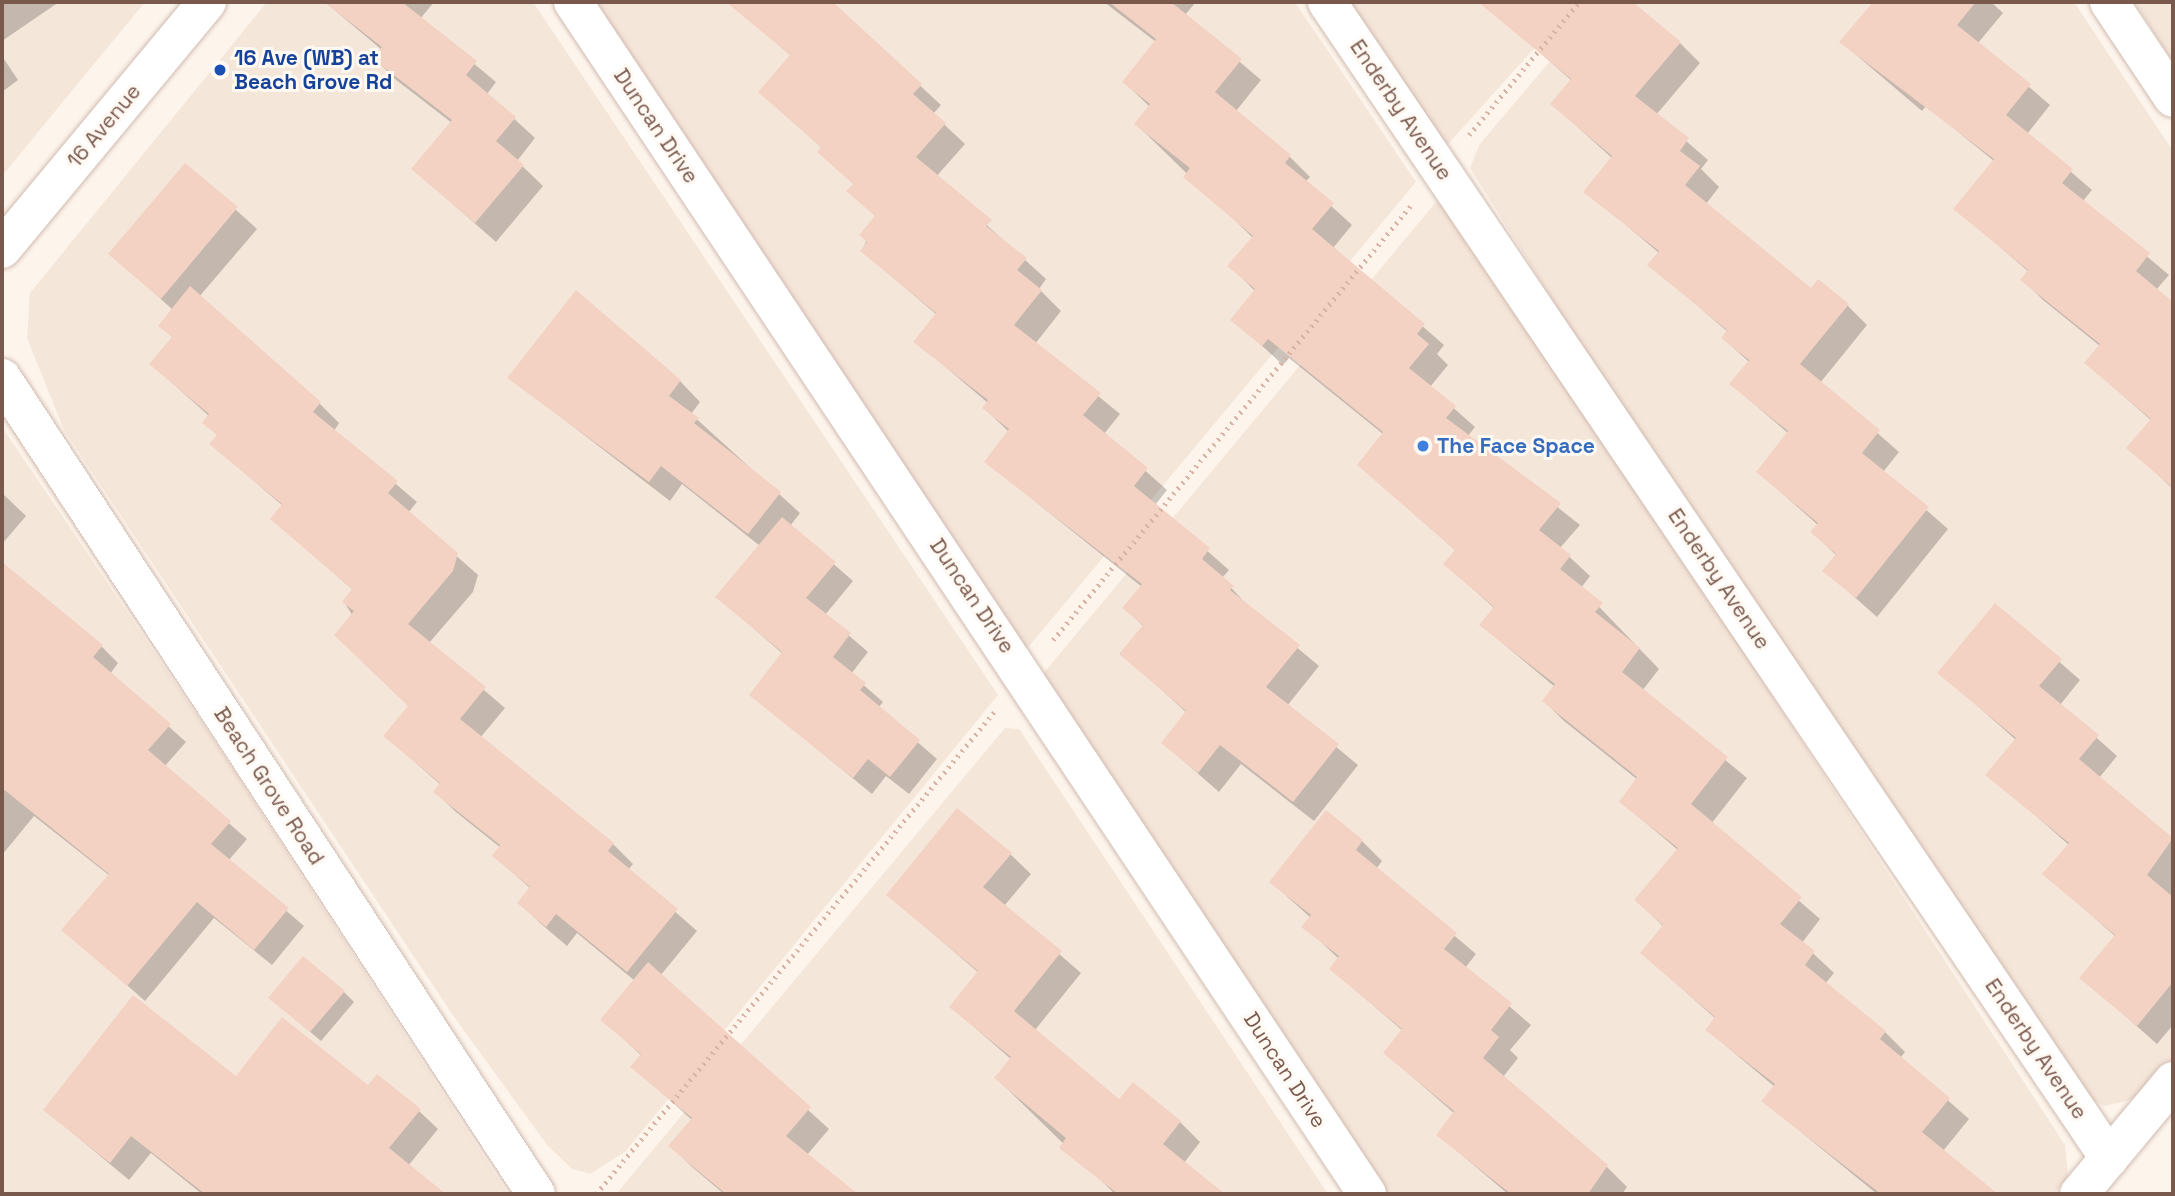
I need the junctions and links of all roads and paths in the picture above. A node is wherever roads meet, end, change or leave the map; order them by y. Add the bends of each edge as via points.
1 (207, 2) edge
2 (573, 2) edge
3 (1327, 2) edge
4 (1579, 2) edge
5 (2109, 2) edge
6 (2173, 99) edge
7 (1441, 169) junction
8 (2, 249) edge
9 (2, 378) edge
10 (1024, 674) junction
11 (2173, 1081) edge
12 (2109, 1158) junction
13 (536, 1194) edge
14 (596, 1194) edge
15 (1367, 1194) edge
16 (2079, 1194) edge

1 - 8 street, 16 Avenue
2 - 10 street, Duncan Drive
3 - 7 street, Enderby Avenue
4 - 7 path
5 - 6 street
7 - 10 path
7 - 12 street, Enderby Avenue
9 - 13 street, Beach Grove Road
10 - 14 path
10 - 15 street, Duncan Drive
11 - 12 street
12 - 16 street

